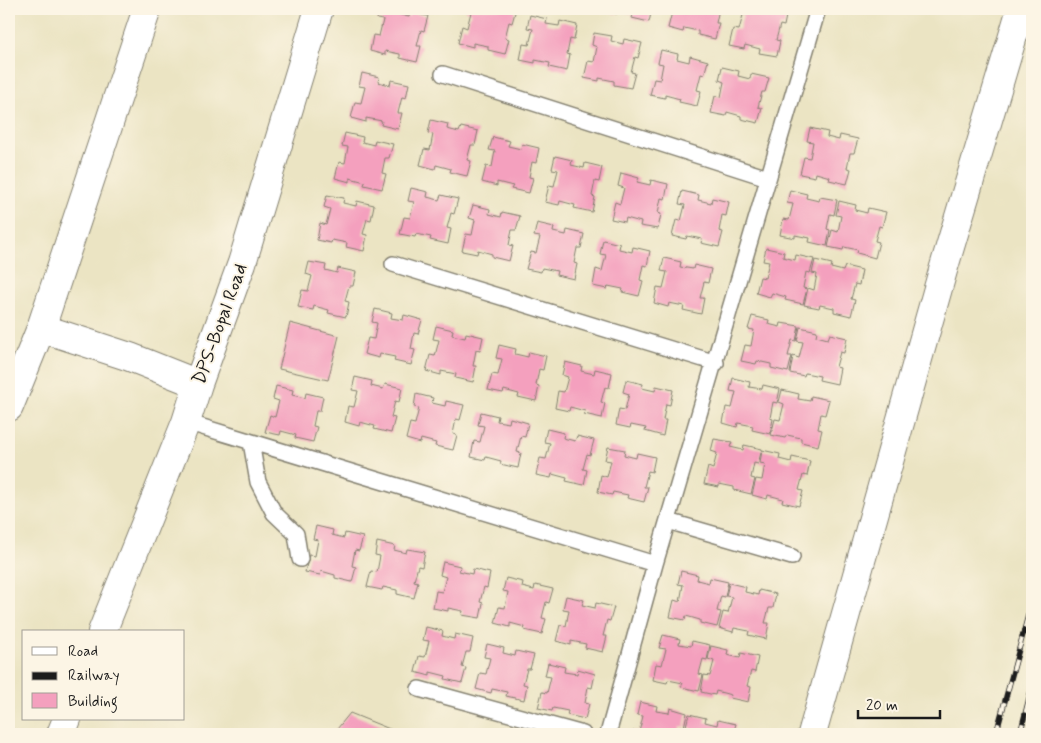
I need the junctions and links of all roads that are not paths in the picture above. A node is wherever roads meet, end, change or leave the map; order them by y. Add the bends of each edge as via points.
1 (147, 9) edge
2 (319, 9) edge
3 (818, 9) edge
4 (1021, 9) edge
5 (443, 74) dead end
6 (768, 178) junction
7 (393, 264) dead end
8 (41, 328) junction
9 (716, 362) junction
10 (198, 384) junction
11 (9, 407) edge
12 (186, 422) junction
13 (251, 442) junction
14 (668, 521) junction
15 (792, 557) dead end
16 (300, 559) dead end
17 (656, 564) junction
18 (103, 630) edge
19 (419, 689) dead end
20 (67, 720) edge
21 (61, 734) edge
22 (583, 734) edge
23 (608, 734) edge
24 (812, 734) edge

1 - 8 street
2 - 10 street, DPS-Bopal Road via 242,262
3 - 6 lane
4 - 24 street via 944,267
5 - 6 lane
6 - 9 lane
7 - 9 lane
8 - 10 street via 130,357
8 - 11 street
9 - 14 lane
10 - 12 street, DPS-Bopal Road
12 - 13 lane
12 - 18 street, DPS-Bopal Road
13 - 16 lane via 258,482 274,513 296,534
13 - 17 lane
14 - 15 lane
14 - 17 lane
17 - 23 lane
19 - 22 lane
20 - 21 street

